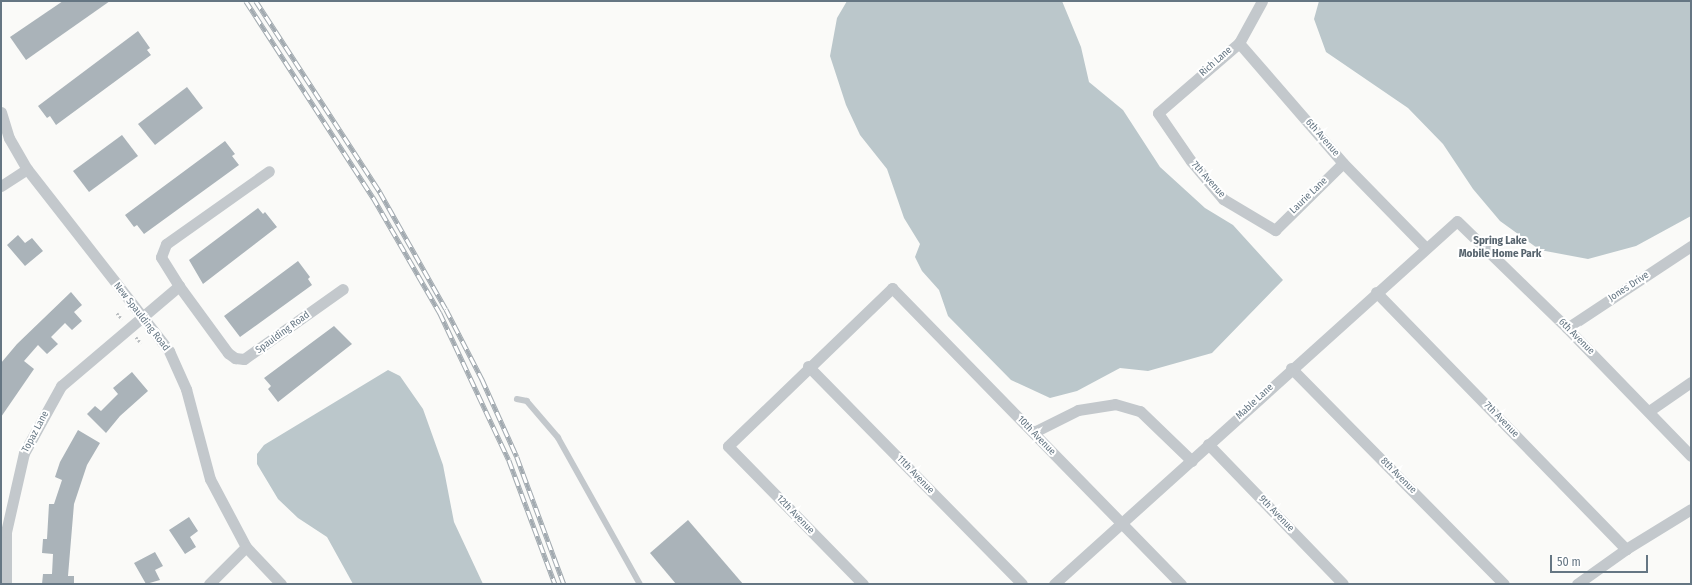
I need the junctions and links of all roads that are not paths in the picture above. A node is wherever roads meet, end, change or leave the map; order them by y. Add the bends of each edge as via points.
1 (1262, 1) edge
2 (1239, 43) junction
3 (1, 112) edge
4 (1158, 113) joint
5 (1343, 163) junction
6 (27, 169) junction
7 (269, 171) dead end
8 (1, 186) edge
9 (1457, 221) joint
10 (1275, 230) joint
11 (1691, 246) edge
12 (1426, 248) junction
13 (179, 286) junction
14 (344, 289) dead end
15 (1376, 292) junction
16 (141, 318) junction
17 (1567, 328) junction
18 (808, 366) junction
19 (1291, 368) junction
20 (1691, 382) edge
21 (517, 399) dead end
22 (1649, 411) junction
23 (1034, 432) junction
24 (1208, 444) junction
25 (1691, 456) edge
26 (1192, 461) junction
27 (1691, 509) edge
28 (1121, 524) junction
29 (246, 547) junction
30 (1626, 549) junction
31 (6, 584) edge
32 (209, 584) edge
33 (281, 584) edge
34 (640, 584) edge
35 (863, 584) edge
36 (1022, 584) edge
37 (1054, 584) edge
38 (1181, 584) edge
39 (1343, 584) edge
40 (1504, 584) edge
41 (1577, 584) edge

1 - 2 street, Rich Lane
2 - 4 street, Rich Lane
2 - 5 street, 6th Avenue
3 - 6 street via 9,138
4 - 10 street, 7th Avenue via 1191,161 1222,199
5 - 10 street, Laurie Lane
5 - 12 street, 6th Avenue
6 - 8 street
6 - 16 street, New Spaulding Road
7 - 13 street, Spaulding Road via 166,244 161,257
9 - 12 street, Mable Lane
9 - 17 street, 6th Avenue
11 - 17 street, Jones Drive
12 - 15 street, Mable Lane
13 - 14 street, Spaulding Road via 228,354 244,359
13 - 16 street
15 - 19 street, Mable Lane
15 - 30 street, 7th Avenue
16 - 29 street, New Spaulding Road via 172,358 186,389 210,479
16 - 31 street, Topaz Lane via 61,386 24,453 6,532
17 - 22 street, 6th Avenue
18 - 23 street, 10th Avenue via 892,288
18 - 35 street, 12th Avenue via 728,446
18 - 36 street, 11th Avenue
19 - 24 street, Mable Lane
19 - 40 street, 8th Avenue
20 - 22 street
21 - 34 lane via 527,401 558,437
22 - 25 street, 6th Avenue
23 - 26 street via 1078,410 1115,404 1140,411
23 - 28 street, 10th Avenue
24 - 26 street, Mable Lane
24 - 39 street, 9th Avenue
26 - 28 street, Mable Lane
27 - 30 street
28 - 37 street, Mable Lane
28 - 38 street, 10th Avenue
29 - 32 street
29 - 33 street, New Spaulding Road
30 - 41 street

